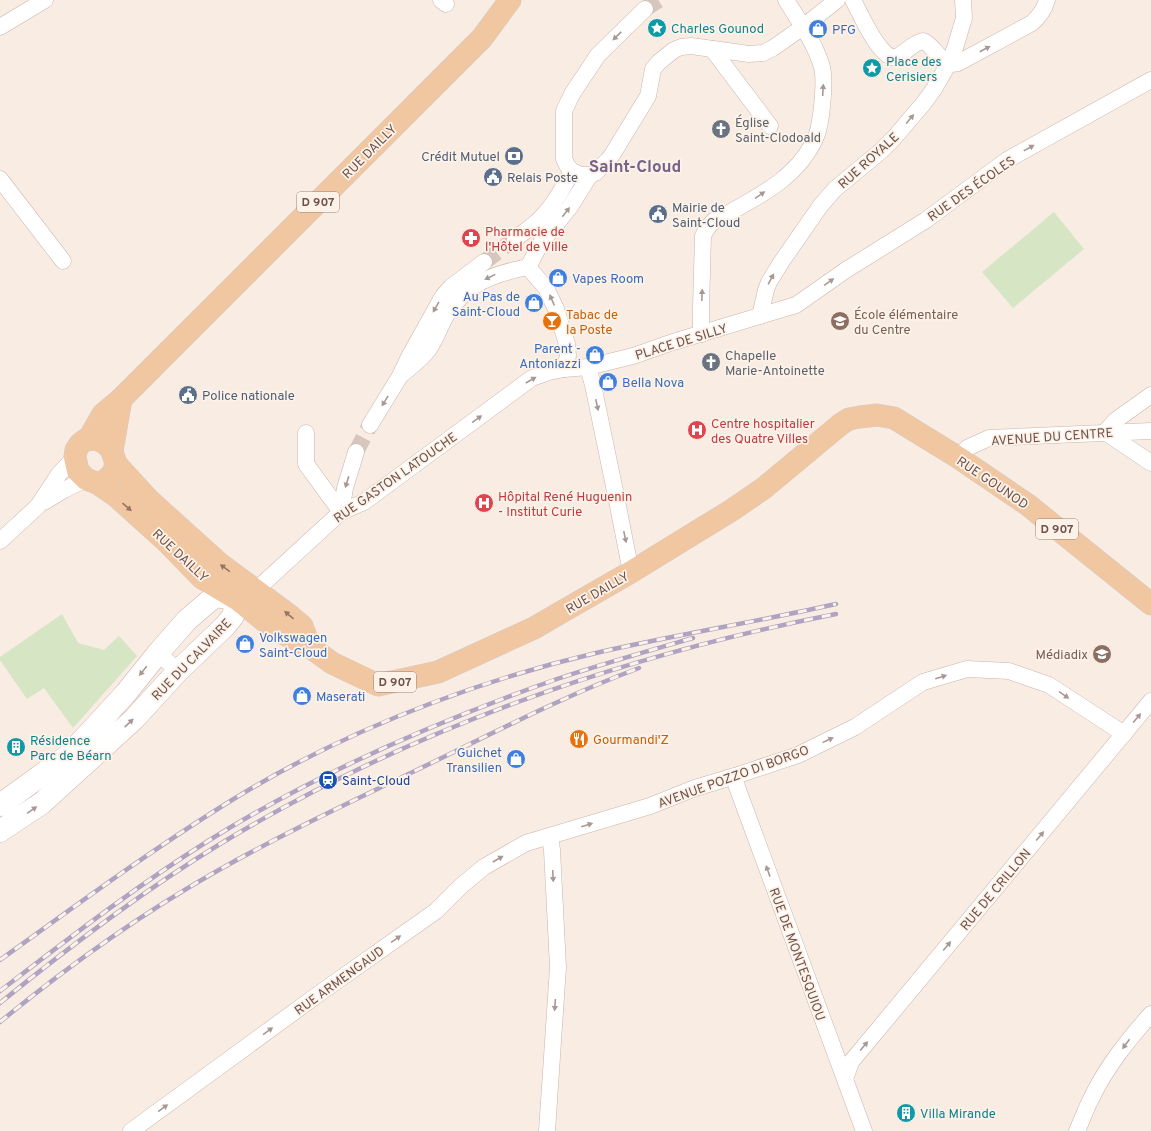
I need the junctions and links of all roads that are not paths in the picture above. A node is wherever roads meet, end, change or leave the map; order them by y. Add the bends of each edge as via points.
1 (46, 0) edge
2 (510, 0) edge
3 (786, 0) edge
4 (837, 0) edge
5 (853, 0) edge
6 (963, 0) edge
7 (1047, 0) edge
8 (645, 9) tunnel mouth
9 (0, 27) edge
10 (803, 27) junction
11 (712, 49) junction
12 (949, 63) junction
13 (1151, 80) edge
14 (770, 126) dead end
15 (572, 171) junction
16 (590, 175) junction
17 (0, 179) edge
18 (516, 239) tunnel mouth
19 (63, 261) dead end
20 (484, 262) tunnel mouth
21 (528, 267) junction
22 (796, 305) joint
23 (760, 316) junction
24 (702, 334) junction
25 (588, 367) junction
26 (564, 369) junction
27 (400, 376) junction
28 (1151, 395) edge
29 (120, 399) junction
30 (860, 417) joint
31 (370, 425) tunnel mouth
32 (1151, 431) edge
33 (1105, 432) junction
34 (306, 433) dead end
35 (88, 440) junction
36 (356, 452) tunnel mouth
37 (74, 457) junction
38 (114, 457) junction
39 (959, 458) junction
40 (1151, 463) edge
41 (91, 481) junction
42 (38, 506) junction
43 (341, 512) junction
44 (0, 541) edge
45 (631, 572) junction
46 (247, 594) junction
47 (1151, 604) edge
48 (158, 653) junction
49 (178, 672) junction
50 (1151, 701) edge
51 (1124, 734) junction
52 (735, 776) junction
53 (0, 805) edge
54 (0, 831) edge
55 (550, 837) junction
56 (1151, 1014) edge
57 (844, 1079) junction
58 (131, 1131) edge
59 (547, 1131) edge
60 (864, 1131) edge
61 (1077, 1131) edge

1 - 9 street
2 - 29 main road, RUE DAILLY / D 907 via 482,38
3 - 10 street
4 - 10 street
5 - 12 street via 872,36 885,54 896,57 915,43 923,42 930,45 941,59
6 - 12 street, RUE ROYALE via 964,18
12 -> 7 street via 958,63 1032,23 1045,7
8 -> 15 street via 598,55 564,111 564,159
10 - 11 street via 763,53 749,54
24 -> 10 street via 705,230 709,224 750,202 787,176 799,163 817,133 823,99 822,66
11 - 14 street
11 - 16 street via 681,47 655,66 651,72 648,96 612,155
23 -> 12 street, RUE ROYALE via 769,282 821,205 835,189 894,138 923,104
22 -> 13 street, RUE DES ÉCOLES via 926,220 1007,160
15 - 16 street via 580,175
15 - 18 street via 550,209
21 -> 16 street via 542,242
17 - 19 street
20 -> 27 street via 443,296
26 -> 21 street via 568,351 556,309 546,288
21 -> 27 street via 493,276 461,296 450,309 429,349 417,363
22 - 23 street, PLACE DE SILLY
23 - 24 street, PLACE DE SILLY
24 - 25 street, PLACE DE SILLY
25 - 26 street, PLACE DE SILLY
25 -> 45 street
43 -> 26 street, RUE GASTON LATOUCHE via 364,502 532,378
27 -> 31 street
28 - 33 street via 1116,420
29 - 35 main road, RUE DAILLY / D 907 via 103,414
29 - 38 main road
30 - 39 main road, RUE GOUNOD / D 907 via 877,415 894,418
30 - 45 main road, RUE DAILLY / D 907 via 841,424 764,488 732,510
32 - 33 street, AVENUE DU CENTRE
33 - 39 street, AVENUE DU CENTRE via 989,438 967,448
33 - 40 street
34 - 43 street via 306,464
35 - 37 main road, RUE DAILLY / D 907 via 80,444
35 - 38 main road, RUE DAILLY / D 907 via 99,440 106,444
36 -> 43 street
37 - 41 main road, RUE DAILLY / D 907 via 78,471
37 - 42 street via 59,474
38 - 41 main road via 113,473 108,479 103,482
46 -> 38 main road, RUE DAILLY / D 907 via 220,564 144,496
39 - 47 main road, RUE GOUNOD / D 907 via 1028,505
41 - 42 street via 64,490
41 -> 46 main road, RUE DAILLY / D 907 via 116,496 168,542 202,578
42 - 44 street
43 - 46 street, RUE GASTON LATOUCHE
45 - 46 main road, RUE DAILLY / D 907 via 534,628 438,672 378,686 332,664 310,647 276,630
46 - 48 main road, RUE DU CALVAIRE via 215,596 187,620
46 - 49 main road, RUE DU CALVAIRE via 220,630
48 - 49 street
48 -> 53 main road, RUE DU CALVAIRE via 126,693 69,755
54 -> 49 main road, RUE DU CALVAIRE via 42,803 134,718
51 -> 50 street, RUE DE CRILLON
52 -> 51 street, AVENUE POZZO DI BORGO via 798,756 856,727 923,682 967,669 1009,671 1049,685
57 -> 51 street, RUE DE CRILLON via 851,1062
55 -> 52 street, AVENUE POZZO DI BORGO
57 -> 52 street, RUE DE MONTESQUIOU
58 -> 55 street, RUE ARMENGAUD via 436,911 484,867 526,843
55 -> 59 street via 558,967
56 -> 61 street via 1108,1070 1092,1096
57 - 60 street, RUE DE MONTESQUIOU

